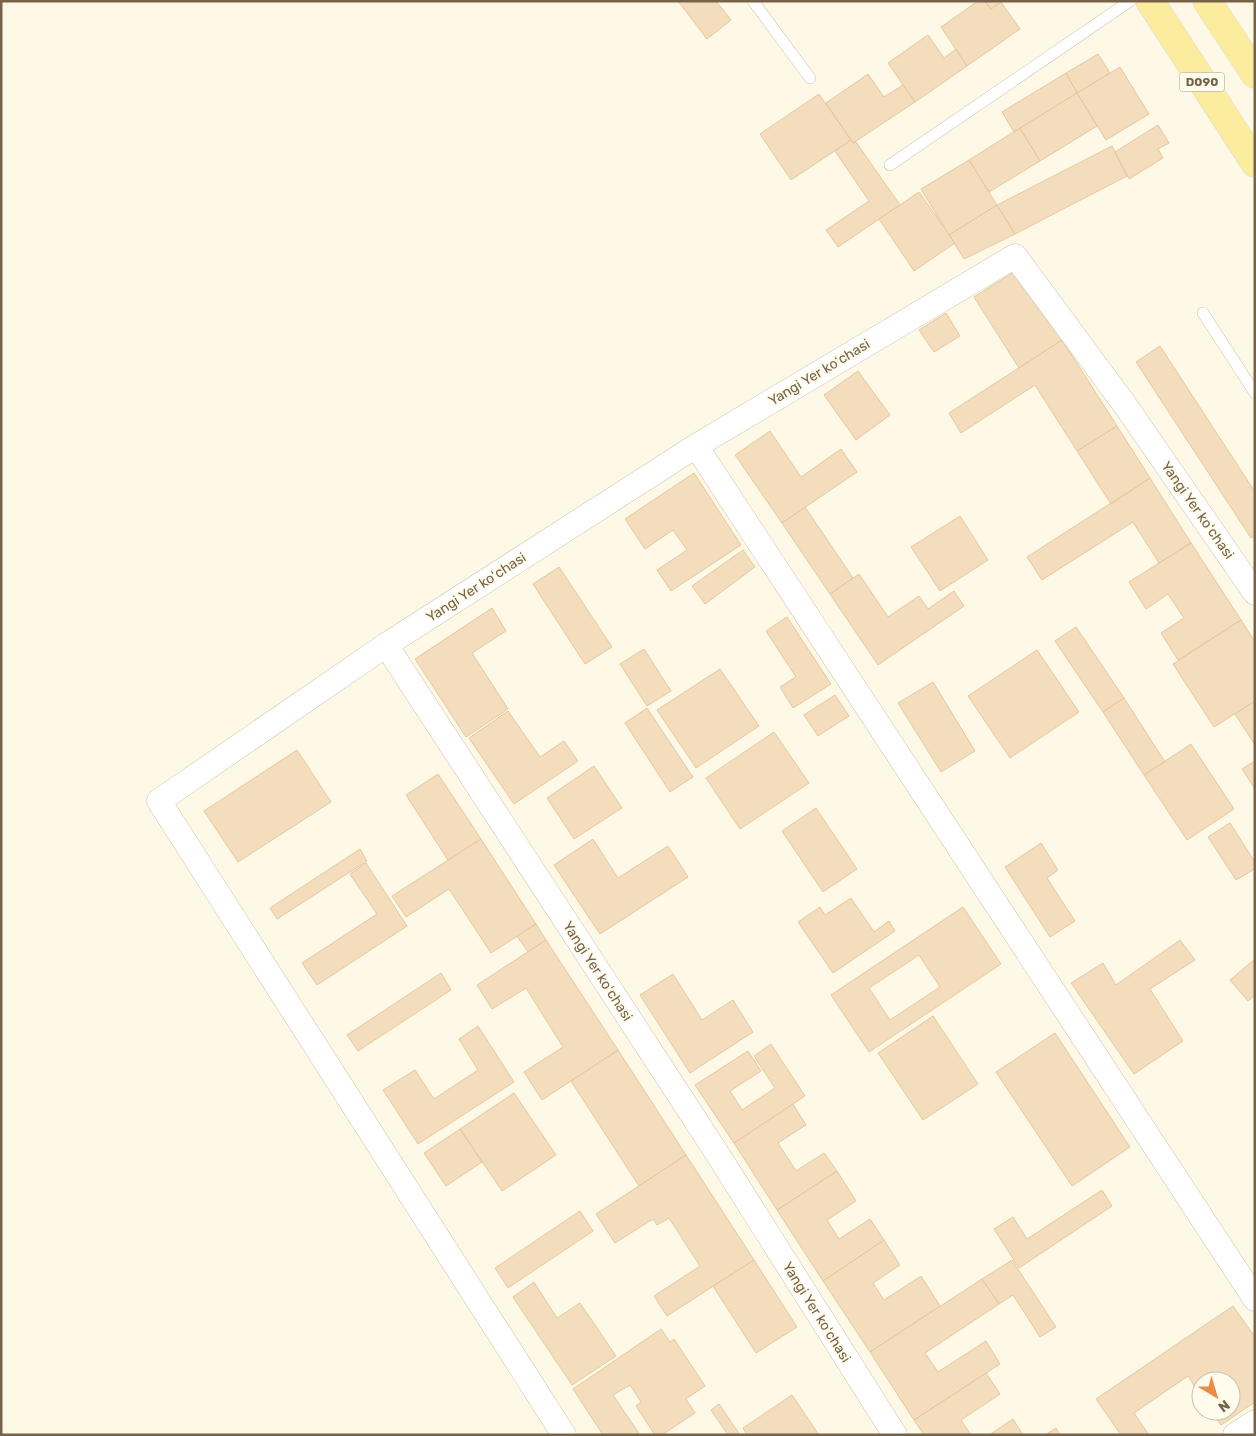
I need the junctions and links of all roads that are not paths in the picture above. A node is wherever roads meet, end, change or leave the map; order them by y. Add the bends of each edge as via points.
1 (753, 1) edge
2 (1130, 1) edge
3 (1150, 1) edge
4 (1207, 1) edge
5 (1255, 74) edge
6 (810, 78) dead end
7 (1255, 164) edge
8 (890, 165) dead end
9 (1203, 313) dead end
10 (1255, 393) edge
11 (696, 446) junction
12 (1255, 592) edge
13 (386, 645) junction
14 (1255, 1298) edge
15 (1255, 1422) edge
16 (564, 1435) edge
17 (895, 1435) edge
18 (1235, 1435) edge

1 - 6 lane
2 - 8 lane
3 - 7 main road, D090
4 - 5 main road
9 - 10 lane
11 - 12 street, Yangi Yer koʻchasi via 1014,256 1125,405
11 - 13 street, Yangi Yer koʻchasi
11 - 14 street
13 - 16 street via 159,800
13 - 17 street, Yangi Yer koʻchasi
15 - 18 street

